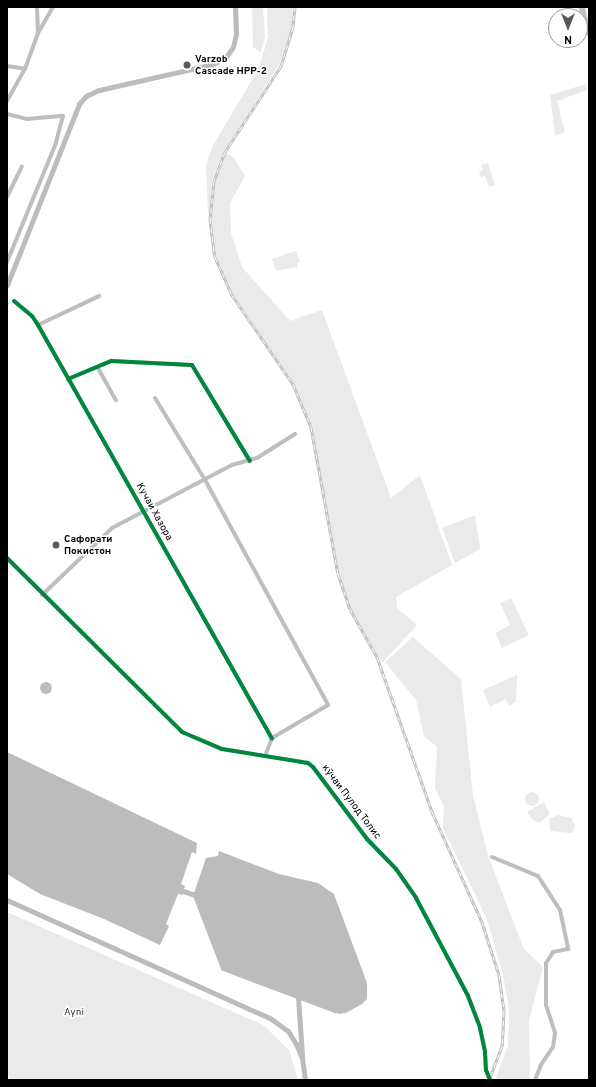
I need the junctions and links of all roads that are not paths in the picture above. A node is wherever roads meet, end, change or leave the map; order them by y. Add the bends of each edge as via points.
1 (37, 7) edge
2 (53, 7) edge
3 (582, 7) edge
4 (589, 33) edge
5 (38, 34) junction
6 (7, 66) edge
7 (25, 69) junction
8 (7, 101) edge
9 (7, 114) edge
10 (22, 166) dead end
11 (7, 197) edge
12 (7, 247) edge
13 (12, 249) junction
14 (7, 262) edge
15 (99, 296) dead end
16 (14, 301) dead end
17 (38, 325) junction
18 (98, 368) junction
19 (68, 379) junction
20 (154, 398) dead end
21 (116, 400) dead end
22 (295, 434) dead end
23 (250, 461) junction
24 (205, 480) junction
25 (144, 511) junction
26 (7, 558) edge
27 (42, 595) junction
28 (272, 738) junction
29 (265, 756) junction
30 (492, 857) dead end
31 (490, 1080) edge
32 (535, 1080) edge

1 - 5 street
2 - 5 street
3 - 4 main road
5 - 7 street
6 - 7 street
7 - 8 street
9 - 13 street via 26,118 62,116 56,143
10 - 11 street
12 - 13 street
13 - 14 street
15 - 17 street
16 - 17 street, Кучаи Хазора via 32,316
17 - 19 street, Кучаи Хазора
18 - 19 street
18 - 21 street
18 - 23 street via 111,361 192,365
19 - 25 street, Кучаи Хазора
20 - 24 street
22 - 23 street
23 - 24 street via 232,465
24 - 25 street
24 - 28 street via 328,705
25 - 27 street via 112,528
25 - 28 street, Кучаи Хазора
26 - 27 street, кӯчаи Пулод Толис
27 - 29 street, кӯчаи Пулод Толис via 182,732 211,746
28 - 29 street
29 - 31 street, кӯчаи Пулод Толис via 308,763 313,767 366,839 396,868 411,889 468,996 480,1028 486,1070
30 - 32 street via 538,876 560,910 568,949 553,952 546,963 546,1005 555,1033 553,1047

